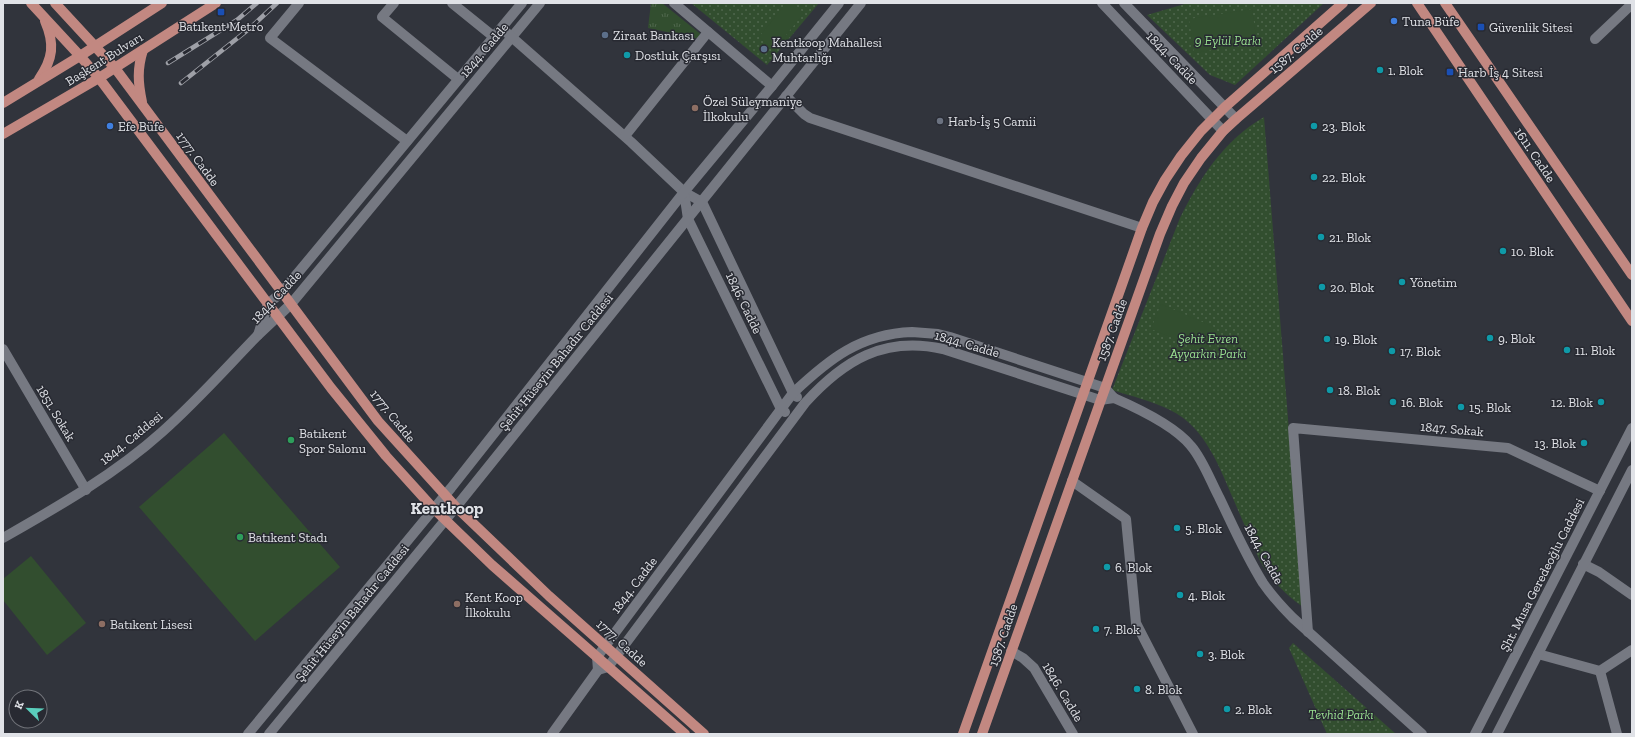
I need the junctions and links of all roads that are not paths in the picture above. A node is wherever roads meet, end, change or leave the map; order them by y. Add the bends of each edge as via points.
1 (31, 3) edge
2 (55, 3) edge
3 (162, 3) edge
4 (216, 3) edge
5 (299, 3) edge
6 (394, 3) edge
7 (452, 3) edge
8 (522, 3) edge
9 (540, 3) edge
10 (674, 3) edge
11 (839, 3) edge
12 (861, 3) edge
13 (1102, 3) edge
14 (1124, 3) edge
15 (1343, 3) edge
16 (1371, 3) edge
17 (1417, 3) edge
18 (1445, 3) edge
19 (1632, 4) edge
20 (43, 16) junction
21 (501, 28) junction
22 (708, 32) junction
23 (494, 37) junction
24 (511, 37) junction
25 (1595, 38) dead end
26 (95, 46) junction
27 (143, 50) junction
28 (80, 56) junction
29 (115, 68) junction
30 (99, 78) junction
31 (458, 79) junction
32 (37, 82) junction
33 (772, 86) junction
34 (786, 96) junction
35 (3, 103) edge
36 (142, 104) junction
37 (1225, 107) junction
38 (1212, 119) junction
39 (1236, 119) junction
40 (1223, 131) junction
41 (3, 134) edge
42 (625, 136) junction
43 (407, 140) junction
44 (684, 192) junction
45 (702, 202) junction
46 (688, 219) junction
47 (1142, 228) junction
48 (1632, 275) edge
49 (282, 292) junction
50 (268, 304) junction
51 (291, 304) junction
52 (277, 316) junction
53 (1632, 321) edge
54 (258, 336) junction
55 (3, 349) edge
56 (1087, 382) junction
57 (1105, 388) junction
58 (793, 393) junction
59 (1083, 394) junction
60 (1114, 398) junction
61 (1100, 400) junction
62 (805, 403) junction
63 (781, 409) junction
64 (793, 418) junction
65 (1632, 428) edge
66 (1632, 470) edge
67 (1072, 481) junction
68 (86, 490) junction
69 (1600, 491) junction
70 (445, 494) junction
71 (456, 507) junction
72 (434, 509) junction
73 (445, 520) junction
74 (3, 538) edge
75 (1583, 564) junction
76 (1632, 595) edge
77 (1308, 632) junction
78 (605, 645) junction
79 (994, 646) junction
80 (1632, 650) edge
81 (1011, 651) junction
82 (1538, 654) junction
83 (616, 656) junction
84 (597, 657) junction
85 (608, 667) junction
86 (598, 670) junction
87 (1600, 671) junction
88 (248, 734) edge
89 (269, 734) edge
90 (552, 734) edge
91 (685, 734) edge
92 (704, 734) edge
93 (963, 734) edge
94 (982, 734) edge
95 (1073, 734) edge
96 (1193, 734) edge
97 (1422, 734) edge
98 (1475, 734) edge
99 (1497, 734) edge
100 (1617, 734) edge

1 - 20 main road, 1777. Cadde
2 - 26 main road, 1777. Cadde
3 - 26 main road, Başkent Bulvarı
4 - 27 main road, Başkent Bulvarı
5 - 43 street via 270,38
6 - 31 street via 382,17
7 - 23 street
8 - 21 street, 1844. Cadde
9 - 24 street, 1844. Cadde
10 - 22 street
11 - 33 street, Şehit Hüseyin Bahadır Caddesi
12 - 34 street, Şehit Hüseyin Bahadır Caddesi
13 - 38 street, 1844. Cadde
14 - 37 street, 1844. Cadde
15 - 37 main road, 1587. Cadde
16 - 39 main road, 1587. Cadde
17 - 53 main road, 1611. Cadde
18 - 48 main road, 1611. Cadde
19 - 25 street
20 - 28 main road, 1777. Cadde
20 - 32 main road via 52,48
21 - 23 street, 1844. Cadde
21 - 24 street
22 - 33 street
22 - 42 street
23 - 31 street, 1844. Cadde
24 - 42 street
24 - 51 street, 1844. Cadde
26 - 28 main road, Başkent Bulvarı
26 - 29 main road, 1777. Cadde
27 - 29 main road, Başkent Bulvarı
27 - 36 main road via 138,68
28 - 30 main road, 1777. Cadde
28 - 32 main road, Başkent Bulvarı
29 - 30 main road, Başkent Bulvarı
29 - 36 main road, 1777. Cadde
30 - 41 main road, Başkent Bulvarı
30 - 50 main road, 1777. Cadde
31 - 43 street, 1844. Cadde
32 - 35 main road, Başkent Bulvarı
33 - 44 street, Şehit Hüseyin Bahadır Caddesi
34 - 45 street, Şehit Hüseyin Bahadır Caddesi
34 - 47 street via 810,118
36 - 49 main road, 1777. Cadde
37 - 38 main road, 1587. Cadde
37 - 39 street, 1844. Cadde
38 - 40 street, 1844. Cadde
38 - 47 main road, 1587. Cadde via 1173,167
39 - 40 main road, 1587. Cadde
40 - 57 main road, 1587. Cadde via 1192,171 1166,219
42 - 44 street
43 - 49 street, 1844. Cadde
44 - 45 street
44 - 46 street, 1846. Cadde
44 - 70 street, Şehit Hüseyin Bahadır Caddesi via 508,418
45 - 46 street, Şehit Hüseyin Bahadır Caddesi
45 - 58 street, 1846. Cadde
46 - 63 street, 1846. Cadde
46 - 71 street, Şehit Hüseyin Bahadır Caddesi
47 - 56 main road, 1587. Cadde
49 - 50 street, 1844. Cadde
49 - 51 main road, 1777. Cadde
50 - 52 main road, 1777. Cadde
50 - 54 street, 1844. Cadde
51 - 52 street, 1844. Cadde
51 - 70 main road, 1777. Cadde via 378,421
52 - 54 street, 1844. Cadde
52 - 72 main road, 1777. Cadde via 358,423
54 - 68 street, 1844. Caddesi via 162,432
55 - 68 street, 1851. Sokak
56 - 57 street, 1844. Cadde
56 - 58 street, 1844. Cadde via 950,337 912,332 876,337 848,349
56 - 59 main road, 1587. Cadde
57 - 60 street, 1844. Cadde
57 - 61 main road, 1587. Cadde
58 - 62 street, 1846. Cadde
58 - 63 street, 1844. Cadde
59 - 61 street, 1844. Cadde
59 - 62 street, 1844. Cadde via 943,349 916,345 889,347 861,358 823,384
59 - 79 main road, 1587. Cadde
60 - 61 street, 1844. Cadde
60 - 77 street, 1844. Cadde via 1160,422 1191,445 1202,462 1252,564 1276,600
61 - 67 main road, 1587. Cadde
62 - 64 street, 1844. Cadde
63 - 64 street, 1846. Cadde
63 - 78 street, 1844. Cadde
64 - 83 street, 1844. Cadde
65 - 69 street, Şht. Musa Geredeoğlu Caddesi
66 - 75 street
67 - 81 main road, 1587. Cadde
67 - 96 street via 1126,518 1136,623
68 - 74 street, 1844. Caddesi
69 - 77 street, 1847. Sokak via 1508,448 1293,428
69 - 98 street, Şht. Musa Geredeoğlu Caddesi
70 - 71 main road, 1777. Cadde
70 - 72 street, Şehit Hüseyin Bahadır Caddesi
71 - 73 street, Şehit Hüseyin Bahadır Caddesi
71 - 78 main road, 1777. Cadde via 549,596
72 - 73 main road, 1777. Cadde
72 - 88 street, Şehit Hüseyin Bahadır Caddesi
73 - 84 main road, 1777. Cadde via 517,588
73 - 89 street, Şehit Hüseyin Bahadır Caddesi
75 - 76 street
75 - 82 street
77 - 97 street, 1844. Cadde
78 - 83 main road, 1777. Cadde
78 - 84 street, 1844. Cadde
79 - 81 main road
79 - 93 main road, 1587. Cadde
80 - 87 street
81 - 94 main road, 1587. Cadde
81 - 95 street, 1846. Cadde via 1034,668
82 - 87 street
82 - 99 street
83 - 85 street, 1844. Cadde
83 - 92 main road, 1777. Cadde
84 - 85 main road, 1777. Cadde
84 - 86 street
85 - 86 street
85 - 91 main road, 1777. Cadde
86 - 90 street
87 - 100 street

